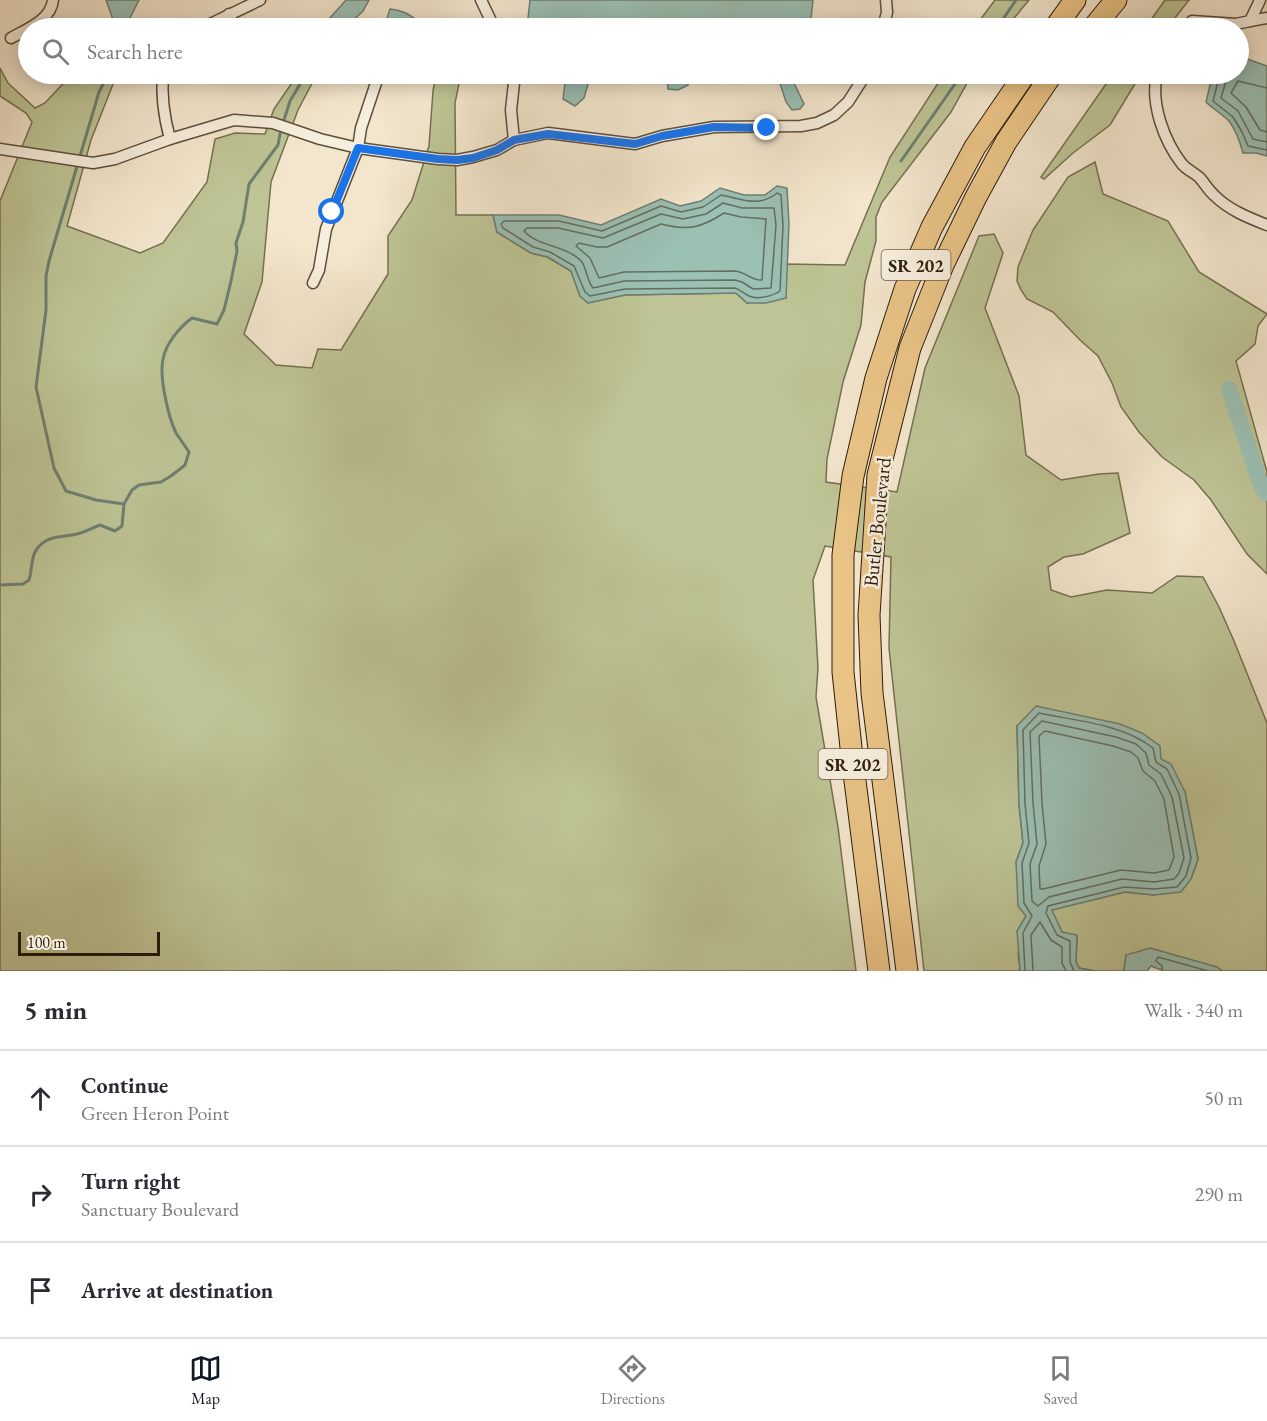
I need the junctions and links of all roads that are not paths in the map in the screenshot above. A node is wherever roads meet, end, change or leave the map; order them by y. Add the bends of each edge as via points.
1 (53, 0) edge
2 (260, 0) edge
3 (481, 0) edge
4 (886, 0) edge
5 (1075, 0) edge
6 (1102, 0) edge
7 (1116, 0) edge
8 (1260, 0) edge
9 (229, 14) junction
10 (43, 18) edge
11 (221, 18) edge
12 (230, 18) edge
13 (490, 18) edge
14 (886, 18) edge
15 (1062, 18) edge
16 (1090, 18) edge
17 (1101, 18) edge
18 (1267, 18) edge
19 (1250, 21) joint
20 (18, 34) edge
21 (11, 38) dead end
22 (162, 84) edge
23 (376, 84) edge
24 (514, 84) edge
25 (860, 84) edge
26 (1017, 84) edge
27 (1046, 84) edge
28 (1156, 84) edge
29 (170, 139) junction
30 (514, 140) junction
31 (358, 148) junction
32 (0, 149) edge
33 (1267, 225) edge
34 (314, 283) dead end
35 (879, 971) edge
36 (907, 971) edge

1 - 10 street
2 - 9 street
3 - 13 street
4 - 14 street
5 - 15 highway
6 - 16 highway
7 - 17 highway
8 - 19 street
9 - 11 street
9 - 12 street
18 - 19 street
20 - 21 street
22 - 29 street via 164,119
23 - 31 street
24 - 30 street
25 - 30 street via 834,115 801,126 714,127 635,144 548,134
26 - 35 highway, Butler Boulevard / SR 202 via 975,147 932,227 905,290 876,378 853,476 843,555 843,672
27 - 36 highway, Butler Boulevard / SR 202 via 1006,142 943,265 910,348 878,475 868,615 872,693
28 - 33 street via 1166,140 1183,166 1198,176 1215,197
29 - 31 street via 234,120 273,123
29 - 32 street via 93,163
30 - 31 street via 497,150 457,160
31 - 34 street via 326,229

